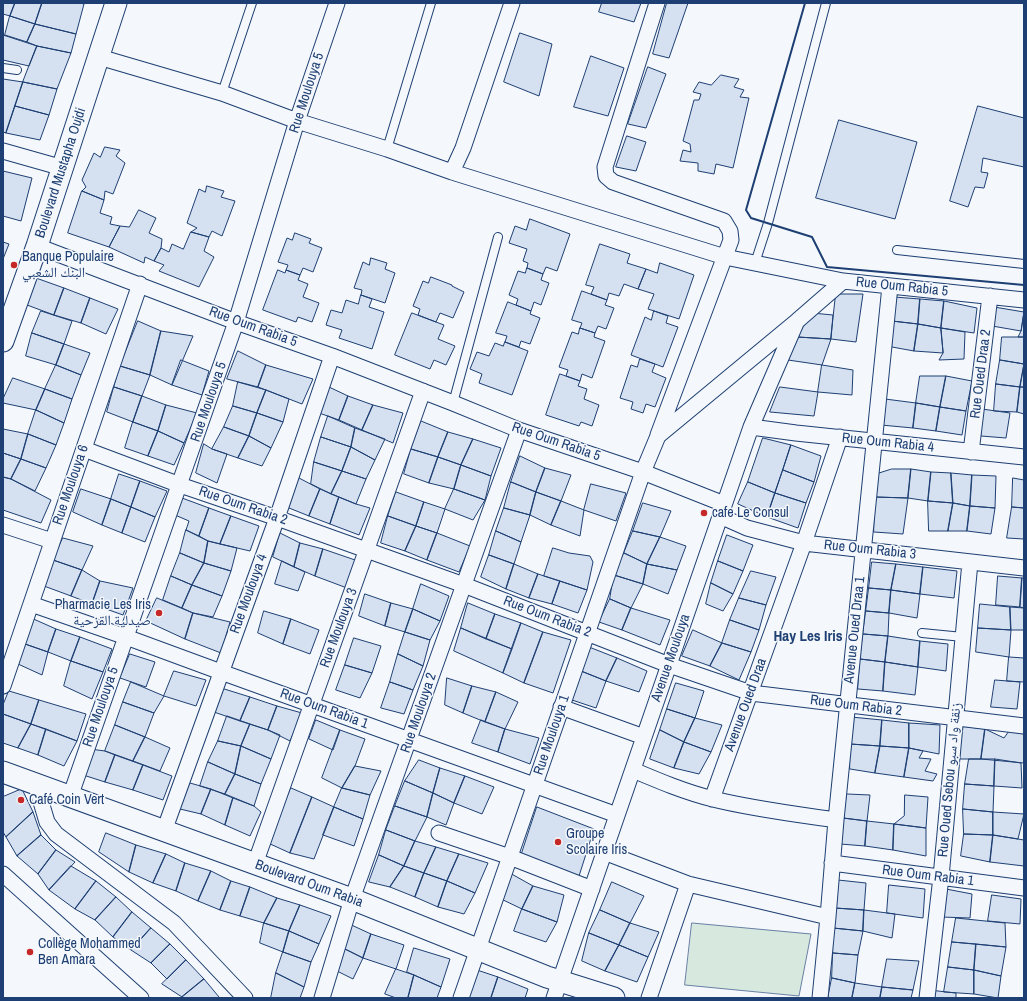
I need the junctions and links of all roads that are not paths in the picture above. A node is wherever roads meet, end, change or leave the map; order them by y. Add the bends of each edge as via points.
1 (116, 3) edge
2 (252, 3) edge
3 (337, 3) edge
4 (432, 3) edge
5 (512, 3) edge
6 (657, 3) edge
7 (826, 3) edge
8 (99, 57) junction
9 (3, 68) edge
10 (17, 70) dead end
11 (222, 93) junction
12 (297, 121) junction
13 (387, 149) junction
14 (3, 151) edge
15 (63, 168) junction
16 (452, 172) junction
17 (498, 237) dead end
18 (37, 246) junction
19 (898, 250) dead end
20 (725, 257) junction
21 (755, 263) junction
22 (1024, 264) edge
23 (843, 281) junction
24 (140, 284) junction
25 (890, 286) junction
26 (990, 296) junction
27 (1024, 300) edge
28 (797, 321) junction
29 (236, 322) junction
30 (3, 341) edge
31 (332, 356) junction
32 (423, 391) junction
33 (453, 403) junction
34 (751, 427) junction
35 (519, 430) junction
36 (658, 436) junction
37 (840, 438) junction
38 (874, 441) junction
39 (84, 448) junction
40 (971, 452) junction
41 (1024, 457) edge
42 (643, 472) junction
43 (180, 485) junction
44 (722, 510) junction
45 (276, 518) junction
46 (3, 525) edge
47 (52, 541) junction
48 (804, 543) junction
49 (367, 550) junction
50 (863, 550) junction
51 (970, 562) junction
52 (1024, 568) edge
53 (464, 585) junction
54 (31, 604) junction
55 (587, 632) junction
56 (922, 633) dead end
57 (126, 637) junction
58 (963, 637) junction
59 (9, 647) edge
60 (669, 665) junction
61 (221, 672) junction
62 (3, 686) edge
63 (751, 693) junction
64 (312, 705) junction
65 (847, 705) junction
66 (561, 708) junction
67 (956, 718) junction
68 (1024, 726) edge
69 (644, 737) junction
70 (409, 740) junction
71 (633, 770) junction
72 (3, 772) edge
73 (36, 785) junction
74 (534, 785) junction
75 (70, 797) junction
76 (712, 799) junction
77 (617, 815) junction
78 (836, 820) junction
79 (164, 831) junction
80 (439, 833) dead end
81 (604, 852) junction
82 (510, 857) junction
83 (832, 863) junction
84 (255, 864) junction
85 (3, 874) edge
86 (940, 877) junction
87 (688, 884) junction
88 (1024, 888) edge
89 (592, 889) junction
90 (352, 899) junction
91 (828, 917) junction
92 (478, 949) junction
93 (557, 990) edge
94 (141, 998) edge
95 (245, 998) edge
96 (322, 998) edge
97 (461, 998) edge
98 (614, 998) edge
99 (648, 998) edge
100 (820, 998) edge
101 (927, 998) edge

1 - 8 street, Boulevard Mustapha Oujdi
2 - 11 lane
3 - 12 street, Rue Moulouya 5
4 - 13 lane
5 - 16 street via 463,148
6 - 20 street via 605,167 606,176 613,182 724,221 730,231 731,240
7 - 21 lane via 768,223
8 - 11 street
8 - 15 street, Boulevard Mustapha Oujdi
9 - 10 lane
11 - 12 street
12 - 13 street
12 - 29 street, Rue Moulouya 5
13 - 16 street
14 - 15 street
15 - 18 street, Boulevard Mustapha Oujdi
16 - 20 street
17 - 33 lane
18 - 24 street, Rue Oum Rabia 5
18 - 30 street, Boulevard Mustapha Oujdi
19 - 22 lane
20 - 21 street
20 - 36 street
21 - 23 street
23 - 25 street, Rue Oum Rabia 5
23 - 28 street, Rue Oum Rabia 5
24 - 29 street, Rue Oum Rabia 5
24 - 39 street, Rue Moulouya 6
25 - 26 street, Rue Oum Rabia 5
25 - 38 street, Avenue Oued Draa 1
26 - 27 street, Rue Oum Rabia 5
26 - 40 street, Rue Oued Draa 2
28 - 34 street, Avenue Moulouya
28 - 36 street, Rue Oum Rabia 5
29 - 31 street, Rue Oum Rabia 5
29 - 43 street, Rue Moulouya 5
31 - 32 street, Rue Oum Rabia 5
31 - 45 street, Rue Moulouya 4
32 - 33 street, Rue Oum Rabia 5
32 - 49 street, Rue Moulouya 3
33 - 35 street, Rue Oum Rabia 5
34 - 37 street, Rue Oum Rabia 4
34 - 44 street, Avenue Moulouya
35 - 42 street, Rue Oum Rabia 5
35 - 53 street, Rue Moulouya 2
36 - 42 street, Rue Oum Rabia 5
37 - 38 street, Rue Oum Rabia 4
37 - 48 street, Avenue Oued Draa
38 - 40 street, Rue Oum Rabia 4
38 - 50 street, Avenue Oued Draa 1
39 - 43 street, Rue Oum Rabia 2
39 - 47 street, Rue Moulouya 6
40 - 41 street, Rue Oum Rabia 4
42 - 44 street, Rue Oum Rabia 3
42 - 55 street, Rue Moulouya 1
43 - 45 street, Rue Oum Rabia 2
43 - 57 street, Rue Moulouya 5
44 - 48 street, Rue Oum Rabia 3 via 747,528
44 - 60 street, Avenue Moulouya
45 - 49 street, Rue Oum Rabia 2
45 - 61 street, Rue Moulouya 4
46 - 47 street
47 - 54 street, Rue Moulouya 6
48 - 50 street, Rue Oum Rabia 3
48 - 63 street, Avenue Oued Draa
49 - 53 street, Rue Oum Rabia 2
49 - 64 street, Rue Moulouya 3
50 - 51 street, Rue Oum Rabia 3
50 - 65 street, Avenue Oued Draa 1
51 - 52 street, Rue Oum Rabia 3
51 - 58 street, Rue Oued Sebou زنقة واد سبو
53 - 55 street, Rue Oum Rabia 2
53 - 70 street, Rue Moulouya 2
54 - 57 street, Rue Oum Rabia 1
54 - 59 street, Rue Moulouya 6
55 - 60 street, Rue Oum Rabia 2
55 - 66 street, Rue Moulouya 1
56 - 58 lane
57 - 61 street, Rue Oum Rabia 1
57 - 75 street, Rue Moulouya 5
58 - 67 street, Rue Oued Sebou زنقة واد سبو
59 - 62 street, Rue Moulouya 6
60 - 63 street, Rue Oum Rabia 2
60 - 69 street, Avenue Moulouya
61 - 64 street, Rue Oum Rabia 1
61 - 79 street, Rue Moulouya 4
63 - 65 street, Rue Oum Rabia 2
63 - 76 street, Avenue Oued Draa
64 - 70 street, Rue Oum Rabia 1
64 - 84 street, Rue Moulouya 3
65 - 67 street, Rue Oum Rabia 2
65 - 78 street, Avenue Oued Draa 1
66 - 69 street
66 - 74 street, Rue Moulouya 1
67 - 68 street, Rue Oum Rabia 2
67 - 86 street, Rue Oued Sebou زنقة واد سبو
69 - 71 street, Avenue Moulouya
70 - 74 street, Rue Oum Rabia 1
70 - 90 street, Rue Moulouya 2
71 - 76 street
71 - 77 street, Avenue Moulouya
72 - 73 street, Boulevard Oum Rabia
73 - 75 street, Boulevard Oum Rabia
73 - 95 street via 47,822 56,834 174,923
74 - 77 street, Rue Oum Rabia 1
74 - 82 street, Rue Moulouya 1
75 - 79 street, Boulevard Oum Rabia
76 - 78 street via 770,811
77 - 81 street, Avenue Moulouya
78 - 83 street, Avenue Oued Draa 1
79 - 84 street, Boulevard Oum Rabia
80 - 82 street
81 - 87 street
81 - 89 street, Avenue Moulouya
82 - 89 street
82 - 92 street, Rue Moulouya 1
83 - 86 street, Rue Oum Rabia 1
83 - 91 street, Avenue Oued Draa 1
84 - 90 street, Boulevard Oum Rabia
85 - 94 street
86 - 88 street, Rue Oum Rabia 1
86 - 101 street, Rue Oued Sebou زنقة واد سبو
87 - 91 street
87 - 99 street
89 - 93 street, Avenue Moulouya
90 - 92 street, Boulevard Oum Rabia
90 - 96 street, Rue Moulouya 2
91 - 100 street, Avenue Oued Draa 1
92 - 93 street, Boulevard Oum Rabia
92 - 97 street, Rue Moulouya 1
93 - 98 street, Boulevard Oum Rabia

